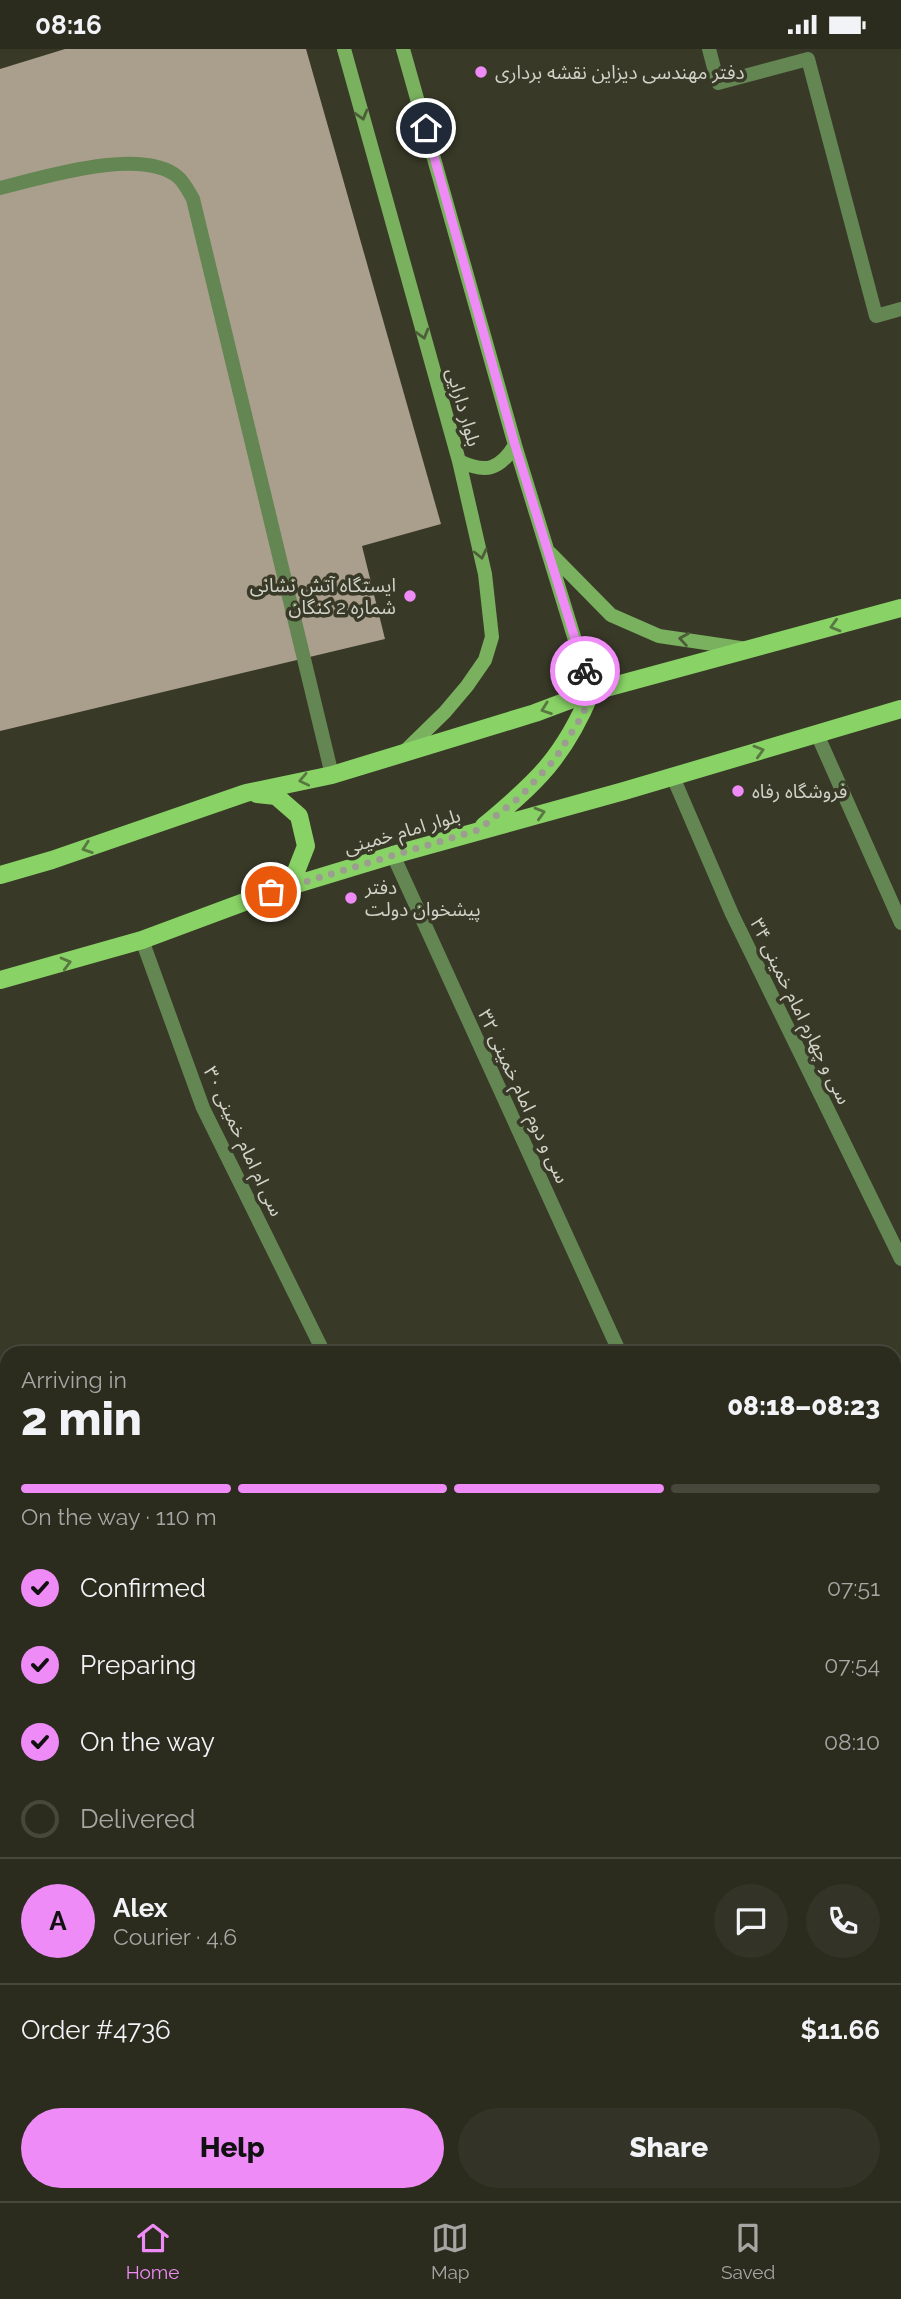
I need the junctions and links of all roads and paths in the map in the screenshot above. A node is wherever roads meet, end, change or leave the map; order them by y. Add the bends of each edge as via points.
1 (344, 49) edge
2 (403, 49) edge
3 (709, 49) edge
4 (0, 188) edge
5 (901, 309) edge
6 (515, 445) junction
7 (459, 461) junction
8 (548, 551) junction
9 (901, 608) edge
10 (752, 649) junction
11 (592, 692) junction
12 (901, 709) edge
13 (817, 734) junction
14 (404, 753) junction
15 (332, 775) junction
16 (673, 776) junction
17 (246, 793) junction
18 (478, 830) junction
19 (393, 855) junction
20 (0, 875) edge
21 (271, 892) junction
22 (901, 923) edge
23 (142, 940) junction
24 (0, 980) edge
25 (901, 1259) edge
26 (321, 1346) edge
27 (617, 1346) edge

1 -> 7 main road, بلوار دارایی
2 - 6 main road, بلوار دارایی
3 - 5 street via 718,83 808,59 876,316
4 - 15 street via 93,166 141,164 179,177 193,199
6 - 7 main road via 509,456 486,469
6 - 8 main road, بلوار دارایی
7 -> 14 main road, بلوار دارایی via 485,574 492,637 485,660 467,686
10 -> 8 main road via 659,636 611,615
8 - 11 main road, بلوار دارایی
9 -> 10 main road
10 - 11 main road
11 -> 14 main road
11 - 18 main road via 555,759 520,797
12 - 13 main road, بلوار امام خمینی
16 -> 13 main road, بلوار امام خمینی
13 - 22 street
14 - 15 main road
15 -> 17 main road
18 -> 16 main road, بلوار امام خمینی
16 - 25 street, سی و چهارم امام خمینی ۳۴ via 732,914
17 -> 20 main road
17 - 21 main road via 276,796 299,816 306,846 295,874
18 - 19 main road, بلوار امام خمینی
19 - 21 main road, بلوار امام خمینی
19 - 27 street, سی و دوم امام خمینی ۳۲
21 - 23 main road, بلوار امام خمینی
24 -> 23 main road, بلوار امام خمینی
23 - 26 street, سی ام امام خمینی ۳۰ via 203,1108

